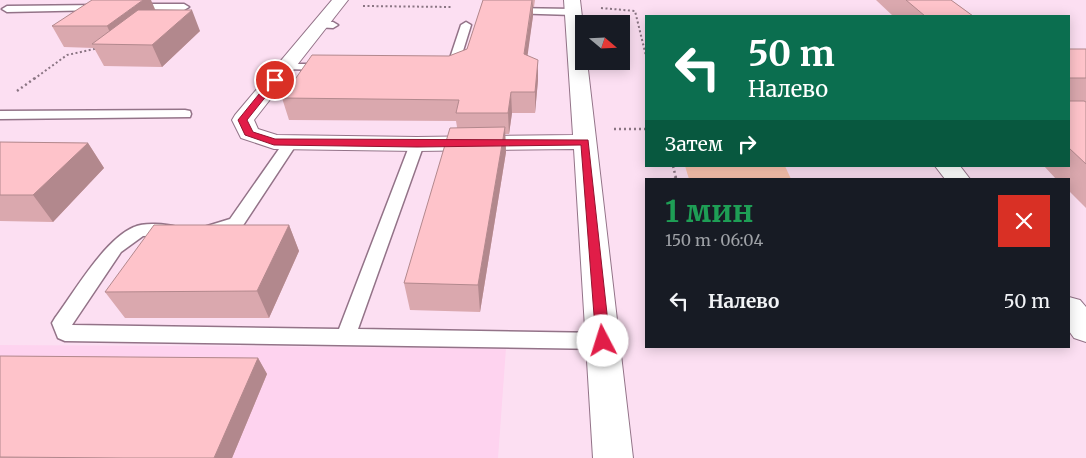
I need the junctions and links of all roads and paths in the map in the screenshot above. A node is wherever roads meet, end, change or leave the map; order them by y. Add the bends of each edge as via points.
1 (22, 0) edge
2 (340, 0) edge
3 (572, 6) edge
4 (184, 7) dead end
5 (4, 9) edge
6 (504, 11) edge
7 (466, 25) dead end
8 (102, 47) edge
9 (286, 67) junction
10 (342, 67) edge
11 (432, 67) edge
12 (15, 92) dead end
13 (185, 114) dead end
14 (0, 116) edge
15 (291, 142) junction
16 (585, 142) junction
17 (417, 144) junction
18 (948, 167) edge
19 (957, 178) edge
20 (1070, 310) edge
21 (1086, 329) edge
22 (346, 336) junction
23 (603, 341) junction
24 (613, 458) edge

1 - 5 lane
2 - 9 street via 327,25
3 - 6 lane
3 - 16 street
4 - 5 lane
7 - 11 lane via 452,68
8 - 12 path via 67,56
9 - 10 lane
9 - 15 street via 243,120 249,133 274,142
13 - 14 lane
15 - 17 street
15 - 22 lane via 236,223 212,231 139,231 115,248 62,323 66,333
16 - 17 street
16 - 23 street
17 - 22 lane
18 - 19 street
20 - 21 street
22 - 23 lane
23 - 24 street

